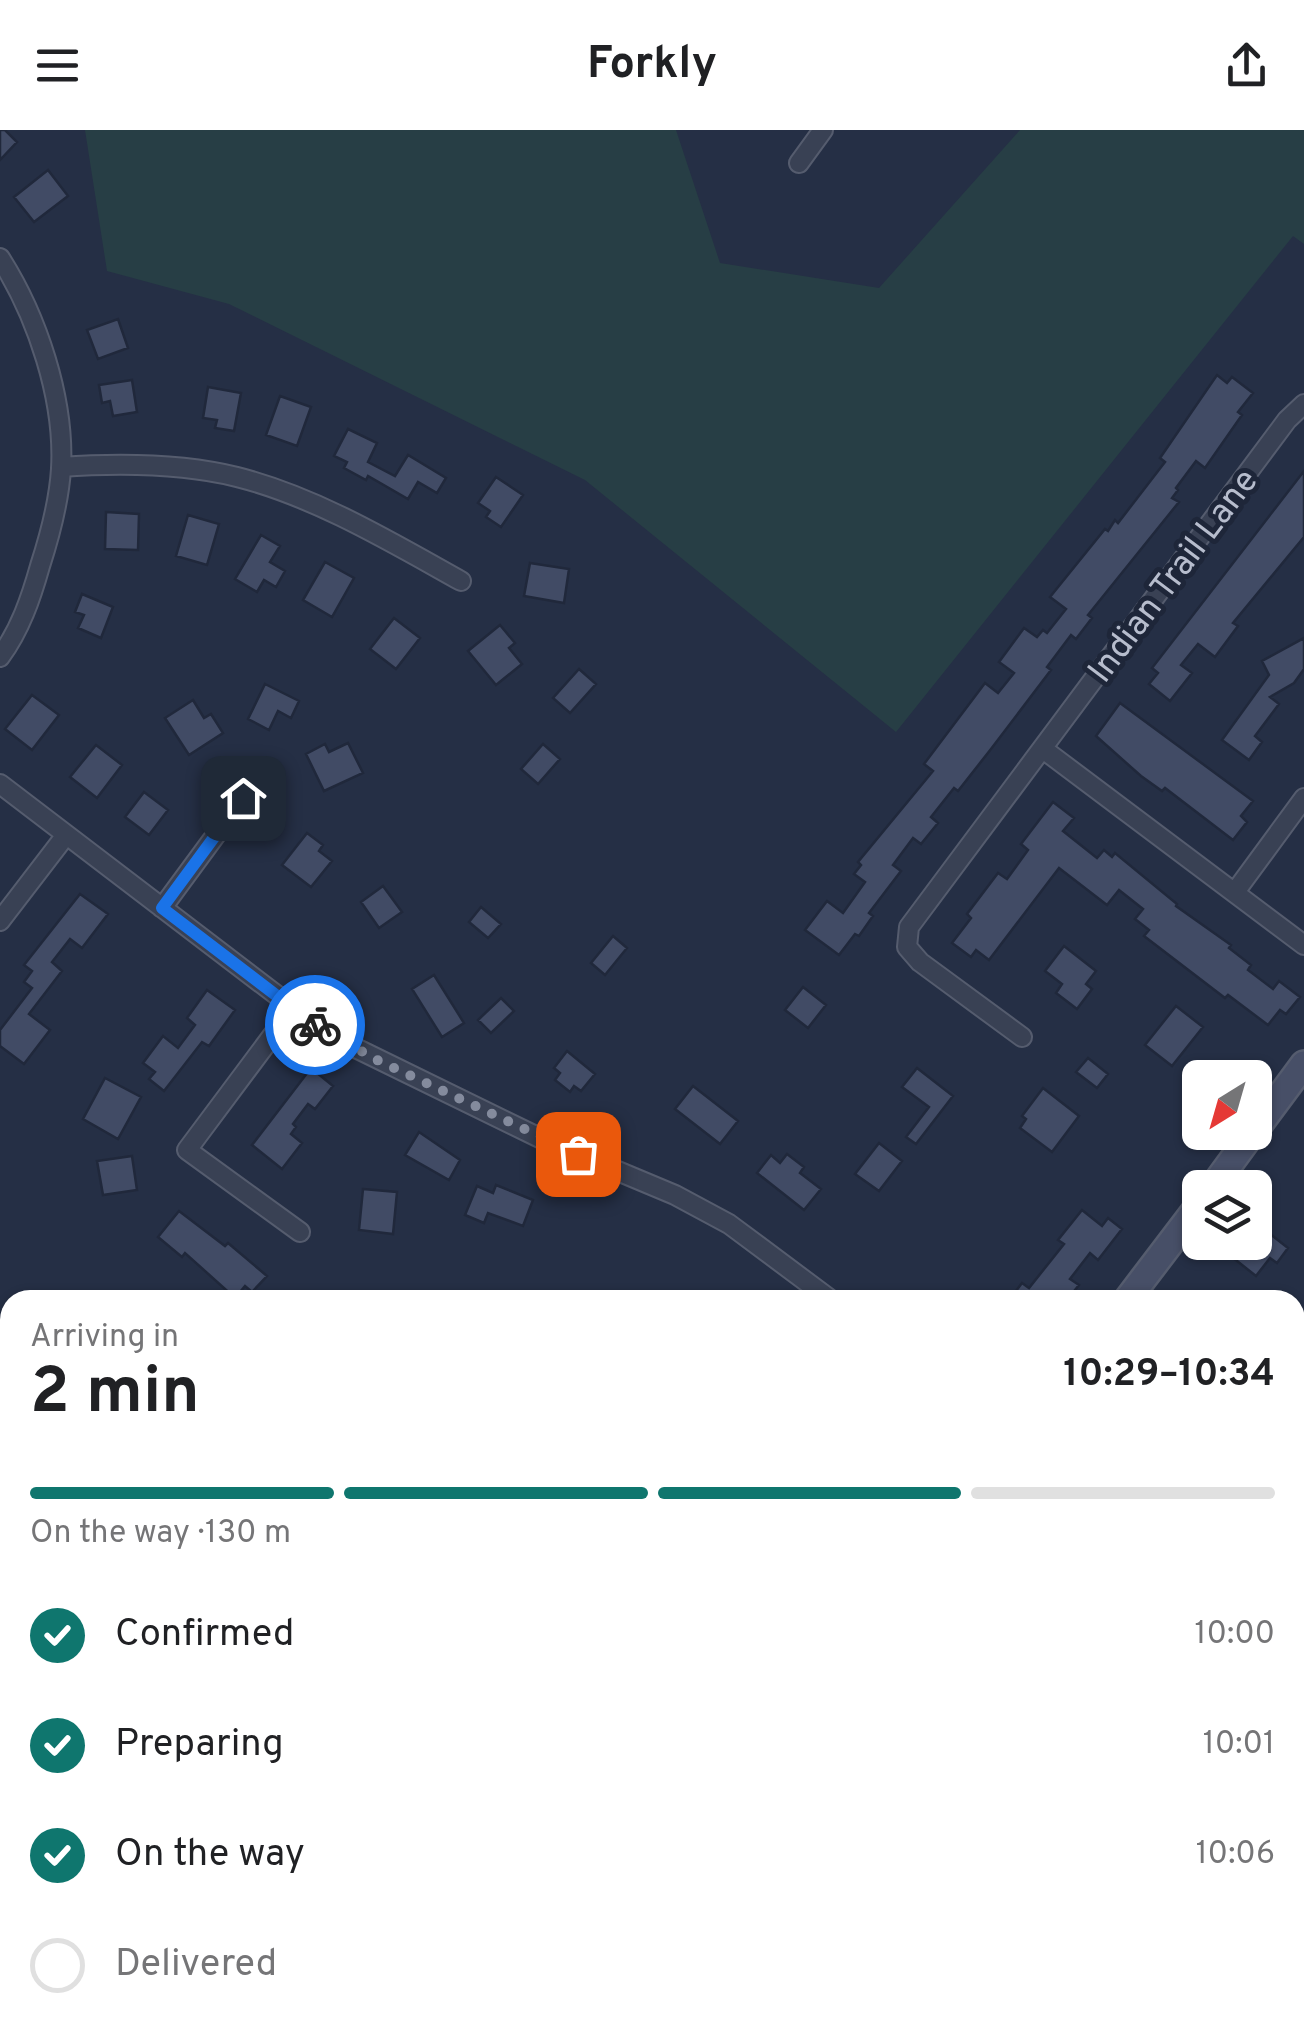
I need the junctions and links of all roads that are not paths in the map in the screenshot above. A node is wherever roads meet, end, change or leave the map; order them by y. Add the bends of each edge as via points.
1 (824, 130) edge
2 (799, 162) dead end
3 (0, 258) edge
4 (1304, 404) edge
5 (61, 467) junction
6 (461, 580) dead end
7 (0, 656) edge
8 (1043, 749) junction
9 (0, 784) edge
10 (243, 798) dead end
11 (1304, 798) edge
12 (66, 835) junction
13 (1235, 892) junction
14 (162, 908) junction
15 (0, 921) edge
16 (1304, 945) edge
17 (294, 1008) junction
18 (1022, 1037) dead end
19 (1304, 1064) edge
20 (1272, 1107) edge
21 (1182, 1228) edge
22 (300, 1232) dead end
23 (818, 1290) edge
24 (1135, 1290) edge

1 - 2 street
3 - 5 street via 30,312 46,361
4 - 8 street, Indian Trail Lane
5 - 6 street via 153,465 236,477 318,507
5 - 7 street via 30,599
8 - 13 street
8 - 18 street, Indian Trail Lane via 906,937 920,962
9 - 12 street
10 - 14 street
11 - 13 street
12 - 14 street
12 - 15 street
13 - 16 street
14 - 17 street
17 - 22 street via 187,1150
17 - 23 street via 329,1036 377,1060 729,1224
19 - 20 street
21 - 24 street

